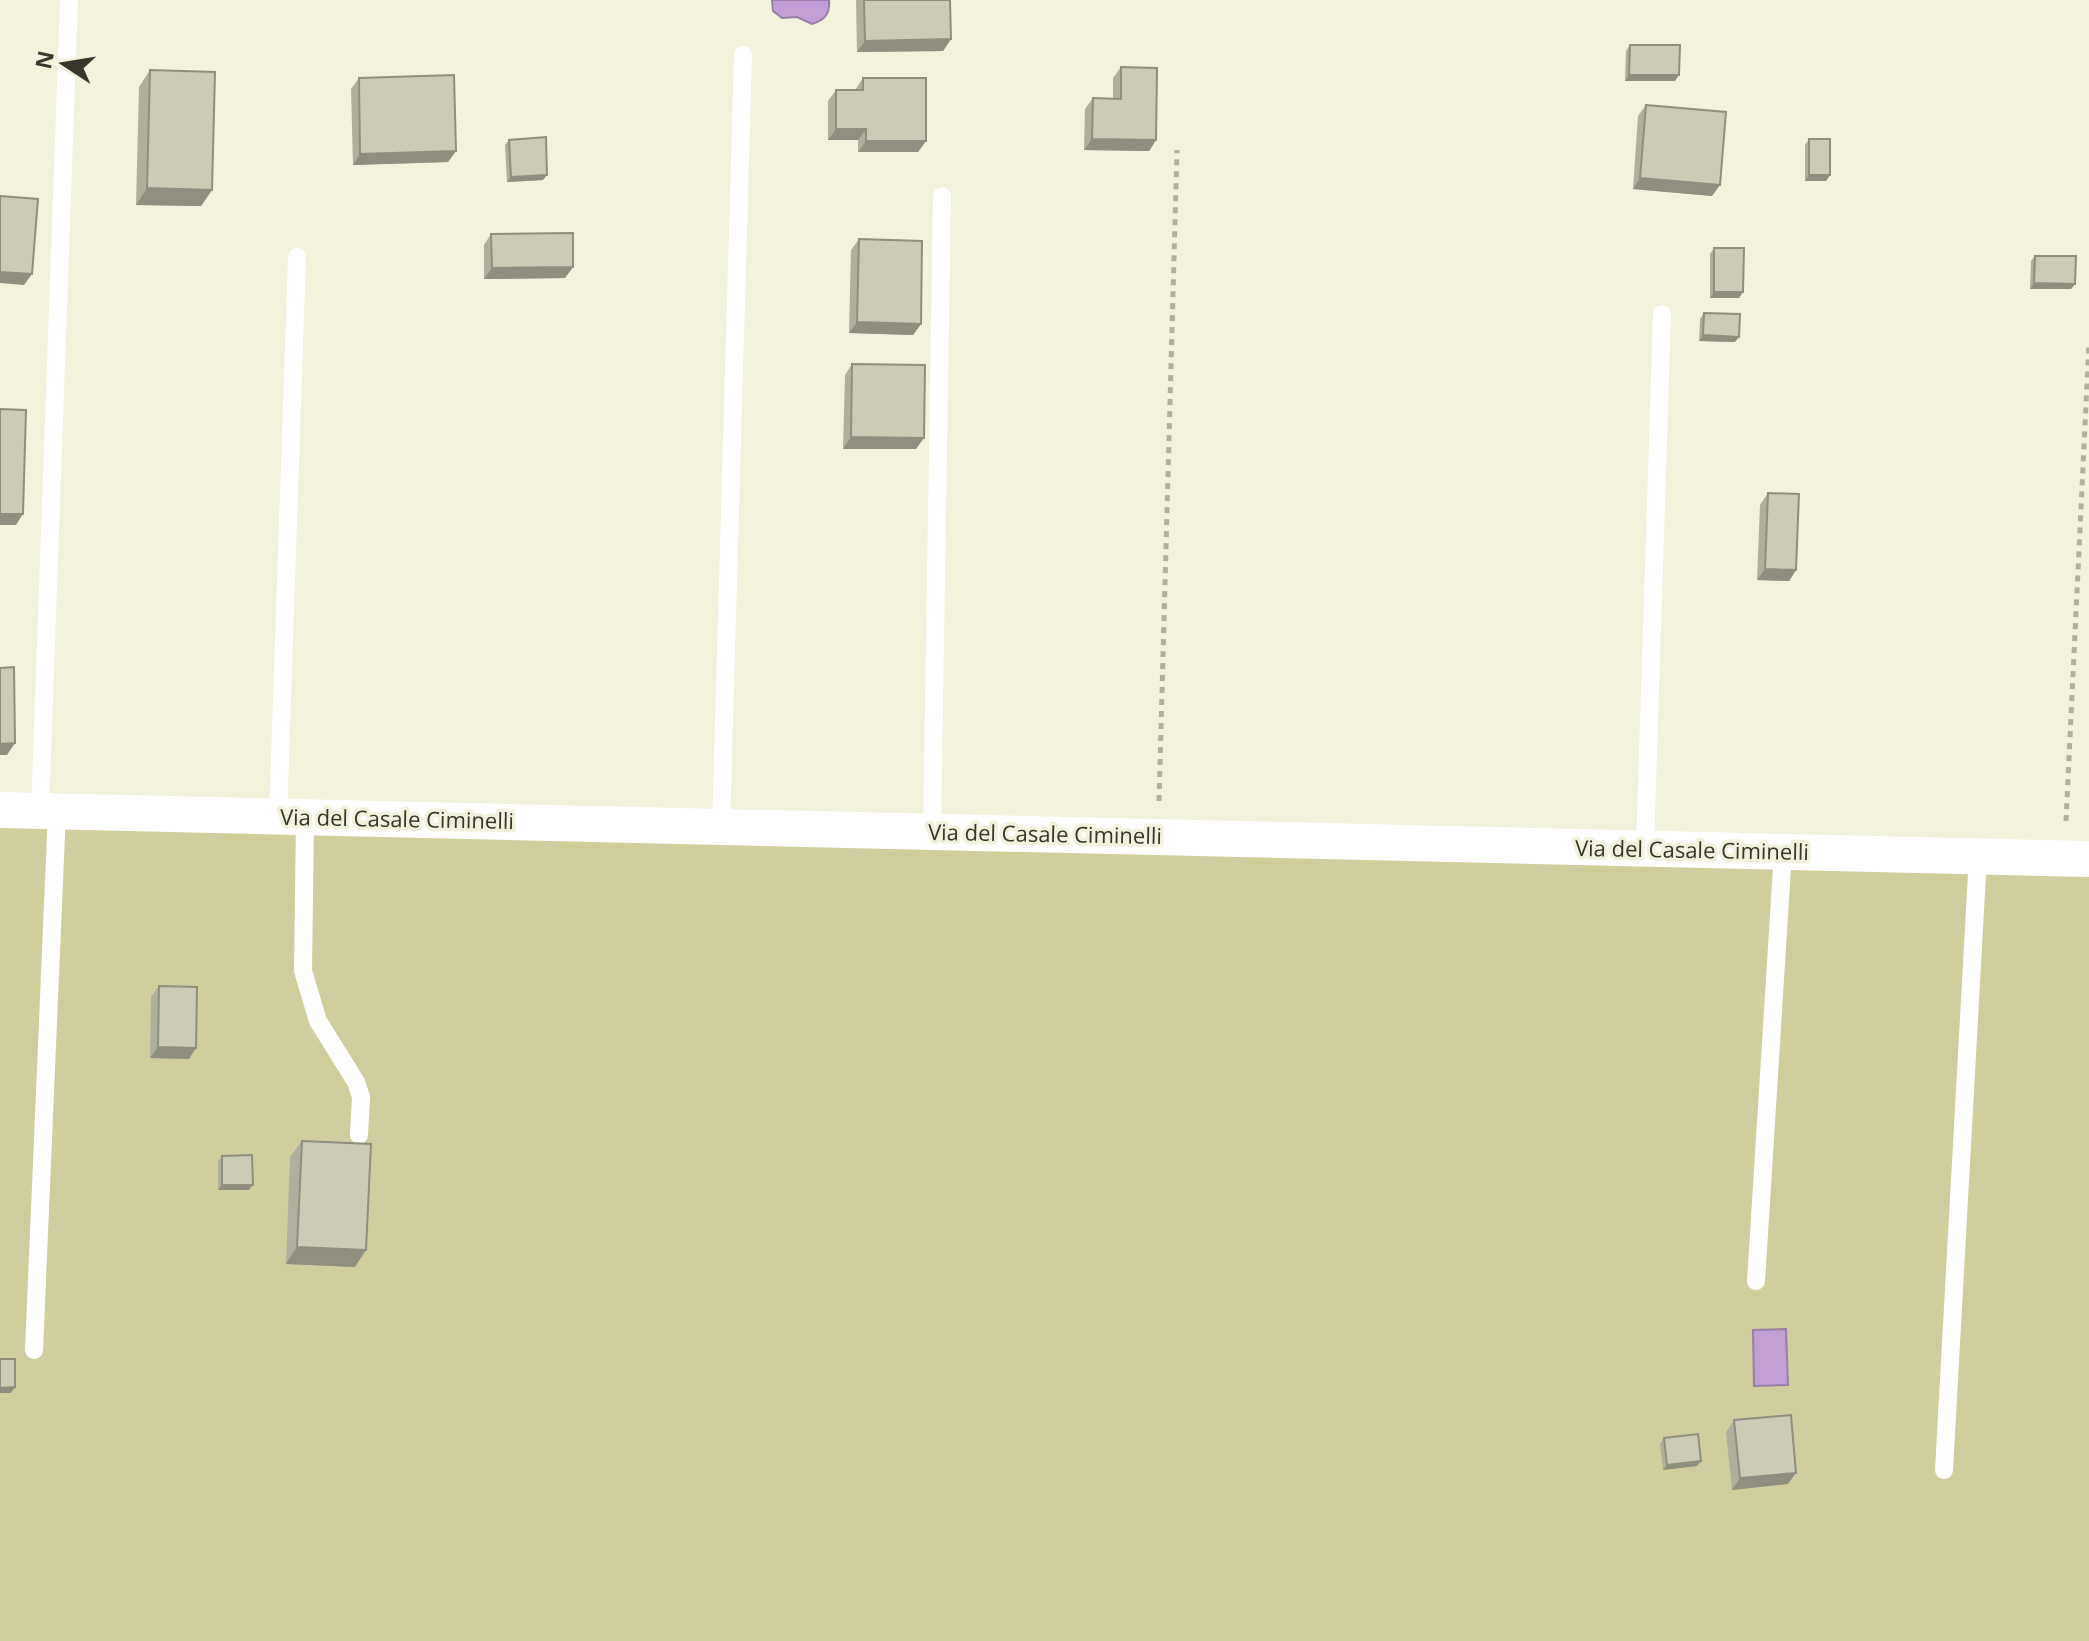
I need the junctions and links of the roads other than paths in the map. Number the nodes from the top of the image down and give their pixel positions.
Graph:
1 (69, 0) edge
2 (743, 55) dead end
3 (942, 196) dead end
4 (297, 257) dead end
5 (1662, 314) dead end
6 (0, 810) edge
7 (48, 811) junction
8 (291, 817) junction
9 (721, 827) junction
10 (932, 832) junction
11 (1645, 848) junction
12 (1783, 852) junction
13 (1978, 856) junction
14 (2077, 859) edge
15 (359, 1135) dead end
16 (1756, 1281) dead end
17 (34, 1350) dead end
18 (1944, 1470) dead end

1 - 7 lane
2 - 9 lane
3 - 10 lane
4 - 8 lane
5 - 11 lane
6 - 7 street, Via del Casale Ciminelli
7 - 8 street, Via del Casale Ciminelli
7 - 17 lane
8 - 9 street, Via del Casale Ciminelli
8 - 15 lane
9 - 10 street, Via del Casale Ciminelli
10 - 11 street, Via del Casale Ciminelli
11 - 12 street, Via del Casale Ciminelli
12 - 13 street, Via del Casale Ciminelli
12 - 16 lane
13 - 14 street, Via del Casale Ciminelli
13 - 18 lane

